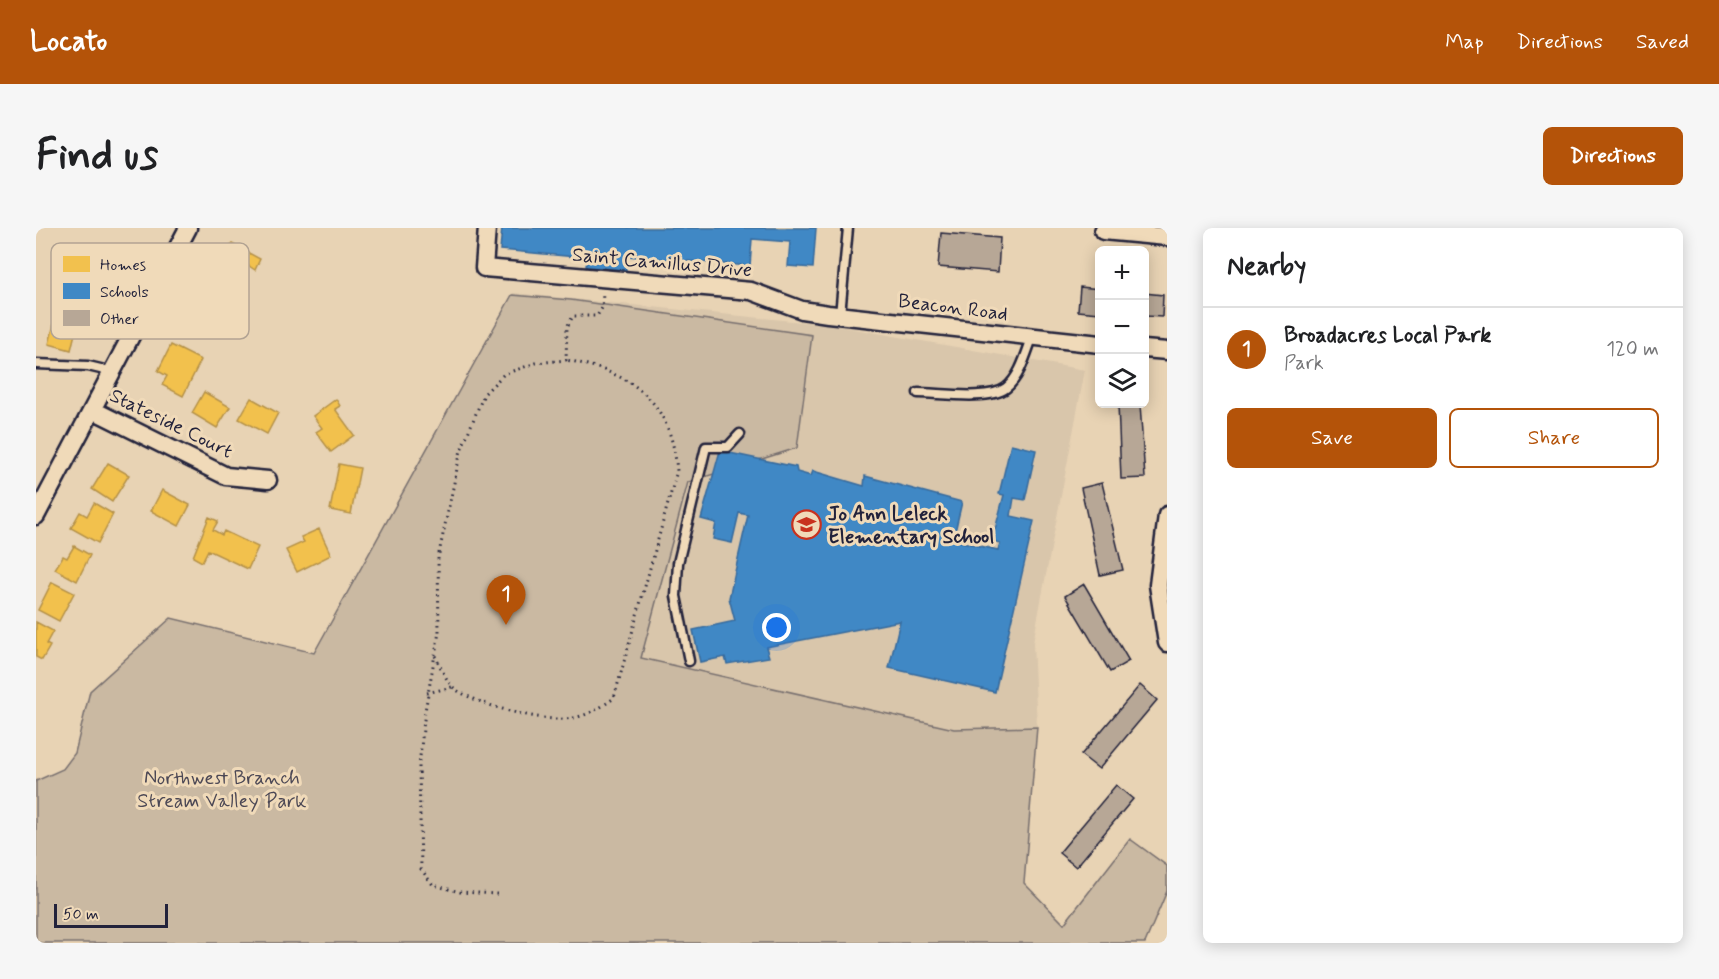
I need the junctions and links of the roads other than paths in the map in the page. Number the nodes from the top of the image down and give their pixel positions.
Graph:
1 (188, 228) edge
2 (487, 228) edge
3 (848, 228) edge
4 (1103, 231) dead end
5 (1167, 237) edge
6 (180, 243) edge
7 (802, 310) joint
8 (840, 315) junction
9 (1032, 338) junction
10 (130, 339) edge
11 (1095, 344) edge
12 (1149, 349) edge
13 (1167, 351) edge
14 (36, 364) edge
15 (113, 372) junction
16 (918, 393) dead end
17 (986, 395) junction
18 (990, 404) dead end
19 (93, 410) junction
20 (740, 434) dead end
21 (268, 480) dead end
22 (1167, 515) edge
23 (36, 516) edge
24 (1167, 643) edge
25 (689, 661) dead end

1 - 6 street
2 - 7 street, Saint Camillus Drive
3 - 8 lane
4 - 5 street
7 - 8 street, Beacon Road
8 - 9 street, Beacon Road
9 - 11 street, Beacon Road
9 - 17 lane
10 - 15 street
12 - 13 street
14 - 15 lane
15 - 19 street
16 - 17 lane
17 - 18 lane
19 - 21 street, Stateside Court
19 - 23 street
20 - 25 lane
22 - 24 street

